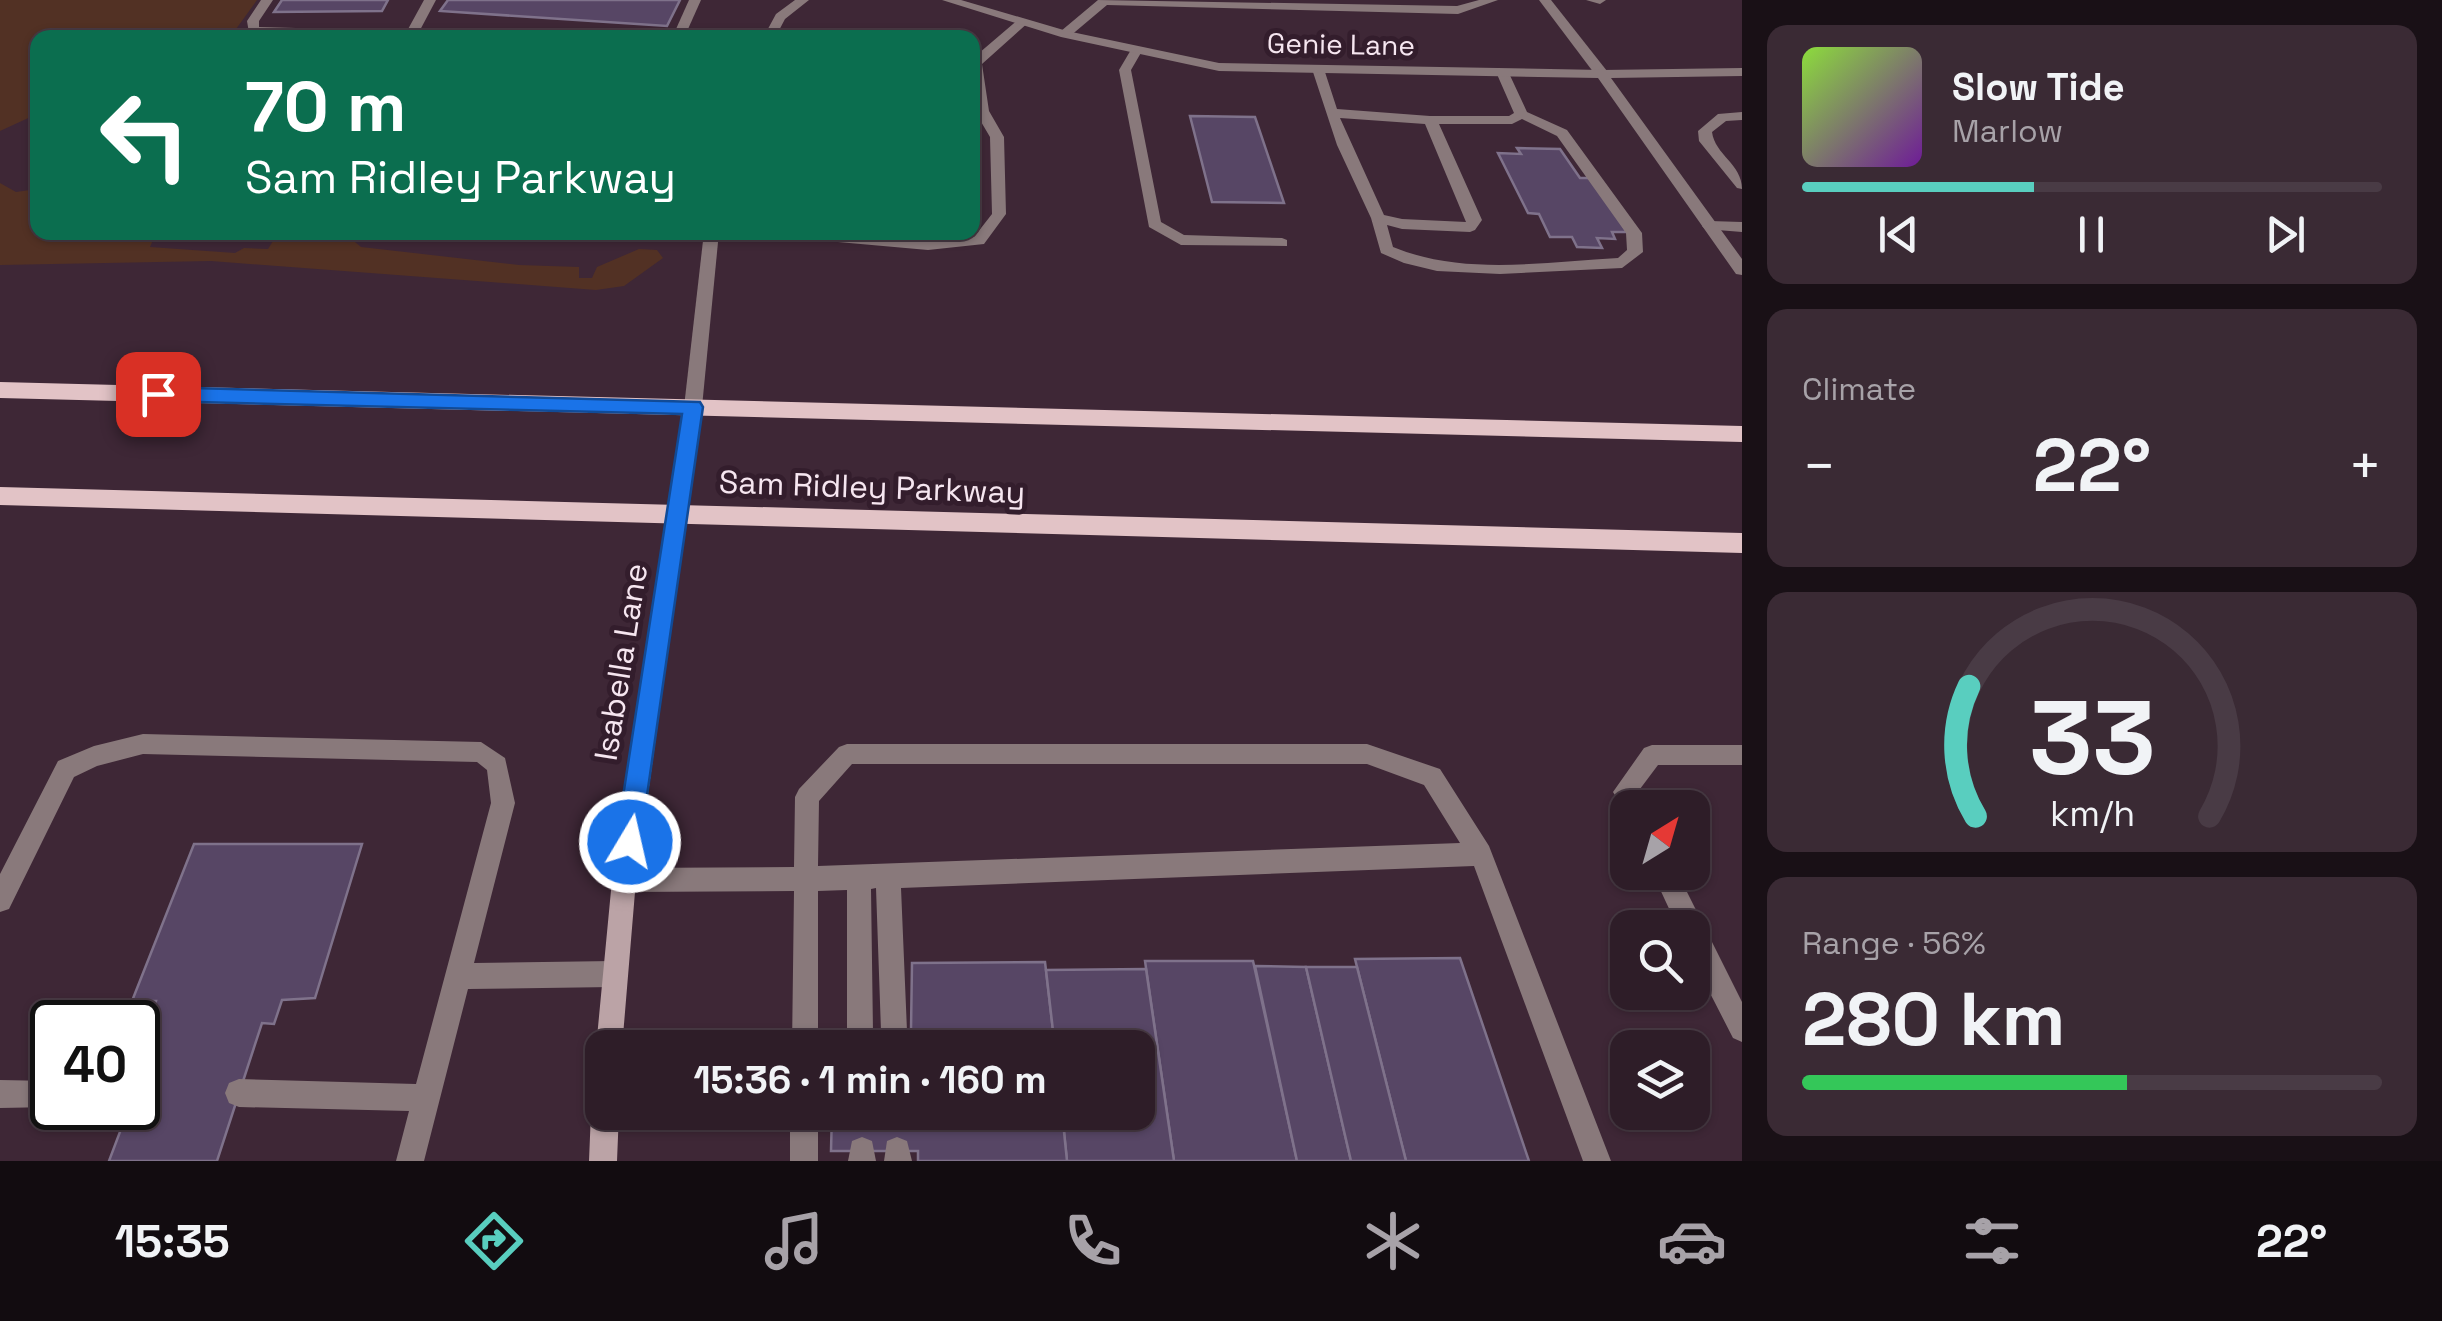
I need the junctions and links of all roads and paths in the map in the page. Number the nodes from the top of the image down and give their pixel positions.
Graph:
1 (267, 0) edge
2 (430, 0) edge
3 (695, 0) edge
4 (775, 0) edge
5 (803, 0) edge
6 (948, 0) edge
7 (1492, 0) edge
8 (1546, 0) edge
9 (1592, 0) edge
10 (1600, 0) edge
11 (1104, 1) edge
12 (780, 17) junction
13 (1024, 21) junction
14 (253, 30) edge
15 (414, 30) edge
16 (682, 30) edge
17 (774, 30) edge
18 (1065, 34) junction
19 (1136, 51) junction
20 (980, 60) edge
21 (1318, 69) junction
22 (1502, 72) junction
23 (1742, 72) edge
24 (1602, 74) junction
25 (1332, 113) junction
26 (980, 114) edge
27 (1521, 114) junction
28 (1742, 116) edge
29 (1430, 120) junction
30 (1742, 185) edge
31 (1378, 218) junction
32 (1710, 226) junction
33 (1742, 227) edge
34 (711, 240) edge
35 (883, 240) edge
36 (980, 240) edge
37 (980, 240) edge
38 (1282, 243) dead end
39 (1742, 270) edge
40 (0, 390) edge
41 (693, 407) junction
42 (1742, 434) edge
43 (0, 496) edge
44 (679, 515) junction
45 (1742, 543) edge
46 (1742, 755) edge
47 (1626, 790) edge
48 (1480, 854) junction
49 (888, 876) junction
50 (859, 877) junction
51 (806, 879) junction
52 (624, 880) junction
53 (0, 900) edge
54 (1710, 965) edge
55 (613, 974) junction
56 (460, 976) junction
57 (610, 1030) edge
58 (805, 1030) edge
59 (860, 1030) edge
60 (894, 1030) edge
61 (1742, 1030) edge
62 (0, 1094) edge
63 (30, 1094) edge
64 (239, 1094) dead end
65 (426, 1098) junction
66 (604, 1130) edge
67 (804, 1130) edge
68 (410, 1161) edge
69 (603, 1161) edge
70 (804, 1161) edge
71 (1597, 1161) edge

1 - 14 street
2 - 15 street
3 - 16 street
4 - 12 street
5 - 12 street
6 - 13 street, Genie Lane
7 - 11 street
8 - 24 street
9 - 10 street
11 - 18 street
12 - 17 street
13 - 18 street, Genie Lane
13 - 20 street
18 - 19 street, Genie Lane
19 - 21 street, Genie Lane
19 - 38 street
21 - 22 street, Genie Lane
21 - 25 street
22 - 24 street, Genie Lane
22 - 27 street
23 - 24 street, Genie Lane
24 - 32 street
25 - 29 street
25 - 31 street
26 - 37 street
27 - 29 street
27 - 31 street
28 - 30 street
29 - 31 street
32 - 33 street
32 - 39 street
34 - 41 street
35 - 36 street
40 - 41 main road
41 - 42 main road
41 - 44 street, Isabella Lane
43 - 44 main road, Sam Ridley Parkway
44 - 45 main road, Sam Ridley Parkway
44 - 52 street, Isabella Lane
46 - 47 street
48 - 49 street
48 - 51 street
48 - 71 street
49 - 50 street
49 - 60 street
50 - 51 street
50 - 59 street
51 - 52 street
51 - 58 street
52 - 55 street, Isabella Lane
53 - 56 street
54 - 61 street
55 - 56 street
55 - 57 street, Isabella Lane
56 - 65 street
62 - 63 street
64 - 65 street
65 - 68 street
66 - 69 street
67 - 70 street

